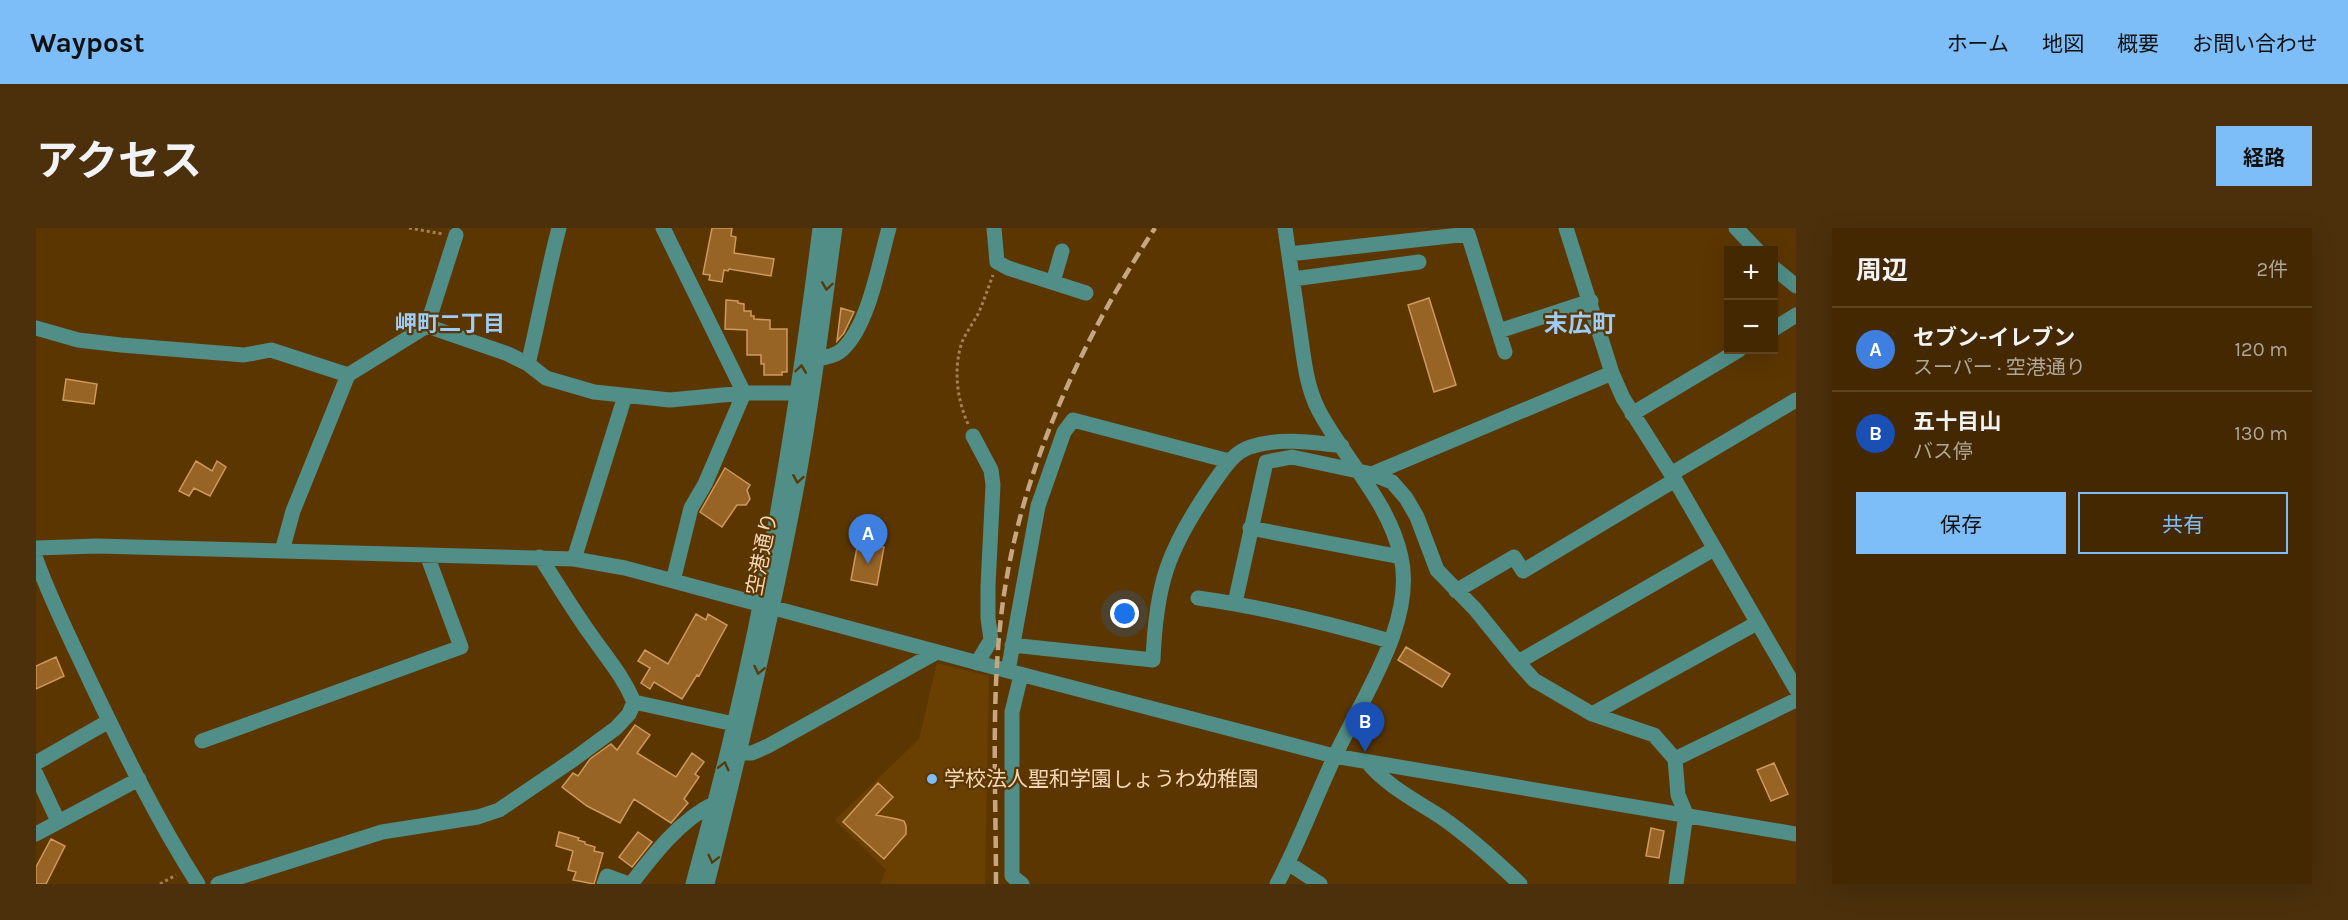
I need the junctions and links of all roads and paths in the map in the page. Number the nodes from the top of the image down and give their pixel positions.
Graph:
1 (409, 228) edge
2 (559, 228) edge
3 (663, 228) edge
4 (820, 228) edge
5 (835, 228) edge
6 (889, 228) edge
7 (994, 228) edge
8 (1285, 228) edge
9 (1566, 228) edge
10 (1736, 228) edge
11 (456, 235) joint
12 (1753, 246) edge
13 (1062, 251) dead end
14 (1289, 254) junction
15 (997, 262) junction
16 (1419, 262) dead end
17 (1778, 272) edge
18 (1293, 279) junction
19 (1053, 282) junction
20 (1796, 286) edge
21 (1086, 293) dead end
22 (1591, 301) junction
23 (1796, 315) edge
24 (427, 326) junction
25 (1778, 326) edge
26 (36, 328) edge
27 (1499, 331) junction
28 (1506, 352) dead end
29 (1732, 354) edge
30 (817, 359) junction
31 (528, 364) junction
32 (1612, 373) junction
33 (348, 375) junction
34 (744, 393) junction
35 (798, 393) junction
36 (625, 396) junction
37 (1796, 400) edge
38 (1632, 414) junction
39 (973, 436) joint
40 (1342, 446) junction
41 (1229, 461) junction
42 (1366, 472) junction
43 (1673, 477) junction
44 (1250, 528) junction
45 (36, 548) edge
46 (1714, 549) junction
47 (282, 551) junction
48 (427, 555) junction
49 (540, 556) junction
50 (1401, 557) junction
51 (36, 559) edge
52 (574, 559) junction
53 (673, 581) junction
54 (1456, 591) junction
55 (1198, 598) dead end
56 (1235, 603) junction
57 (766, 606) junction
58 (1757, 623) junction
59 (1390, 640) junction
60 (1012, 645) junction
61 (938, 652) junction
62 (1518, 662) junction
63 (977, 663) junction
64 (1014, 673) junction
65 (1796, 689) edge
66 (1796, 700) edge
67 (634, 702) junction
68 (1592, 714) junction
69 (109, 721) junction
70 (735, 724) junction
71 (202, 741) dead end
72 (740, 753) junction
73 (1334, 756) junction
74 (1675, 759) junction
75 (36, 762) edge
76 (1367, 762) junction
77 (36, 774) edge
78 (139, 779) junction
79 (715, 802) junction
80 (1686, 814) junction
81 (58, 821) junction
82 (36, 834) edge
83 (1796, 834) edge
84 (1288, 863) junction
85 (188, 868) junction
86 (160, 884) edge
87 (198, 884) edge
88 (218, 884) edge
89 (604, 884) edge
90 (630, 884) edge
91 (693, 884) edge
92 (707, 884) edge
93 (1022, 884) edge
94 (1276, 884) edge
95 (1320, 884) edge
96 (1520, 884) edge
97 (1676, 884) edge

1 - 11 path
2 - 31 street
3 - 34 street
35 -> 4 street, 空港通り
5 -> 30 street, 空港通り
6 - 30 street
7 - 15 street
8 - 14 street
9 - 22 street
10 - 12 street
11 - 24 street
13 - 19 street
14 - 18 street
14 - 27 street
15 - 19 street
15 - 39 path
16 - 18 street
17 - 20 street
18 - 40 street
19 - 21 street
22 - 27 street
22 - 32 street
23 - 25 street
24 - 31 street
24 - 33 street
26 - 33 street
27 - 28 street
29 - 38 street
30 -> 57 street, 空港通り
31 - 36 street
32 - 38 street
32 - 42 street
33 - 47 street
34 - 35 street
34 - 36 street
34 - 53 street
35 - 57 street, 空港通り
36 - 52 street
37 - 43 street
38 - 43 street
39 - 63 street
40 - 41 street
40 - 42 street
41 - 60 street
41 - 60 street
42 - 44 street
42 - 50 street
42 - 54 street
43 - 46 street
43 - 54 street
44 - 50 street
44 - 56 street
45 - 47 street
46 - 58 street
46 - 62 street
47 - 48 street
48 - 49 street
48 - 71 street
49 - 52 street
49 - 67 street
50 - 59 street
51 - 69 street
52 - 53 street
53 - 57 street
54 - 62 street
55 - 56 street
56 - 59 street
57 - 61 street
57 - 70 street, 空港通り
57 -> 72 street, 空港通り
58 - 65 street
58 - 68 street
59 - 73 street
60 - 64 street
61 - 63 street
61 - 72 street
62 - 68 street
63 - 64 street
64 - 73 street
64 - 93 street
66 - 74 street
67 - 70 street
67 - 88 street
68 - 74 street
69 - 75 street
69 - 78 street
79 -> 70 street, 空港通り
72 -> 92 street, 空港通り
73 - 76 street
73 - 84 street
74 - 80 street
76 - 80 street
76 - 96 street
77 - 81 street
78 - 81 street
78 - 85 street
79 - 90 street
79 - 91 street, 空港通り
80 - 83 street
80 - 97 street
81 - 82 street
84 - 94 street
84 - 95 street
85 - 86 path
85 - 87 street
89 - 90 street

